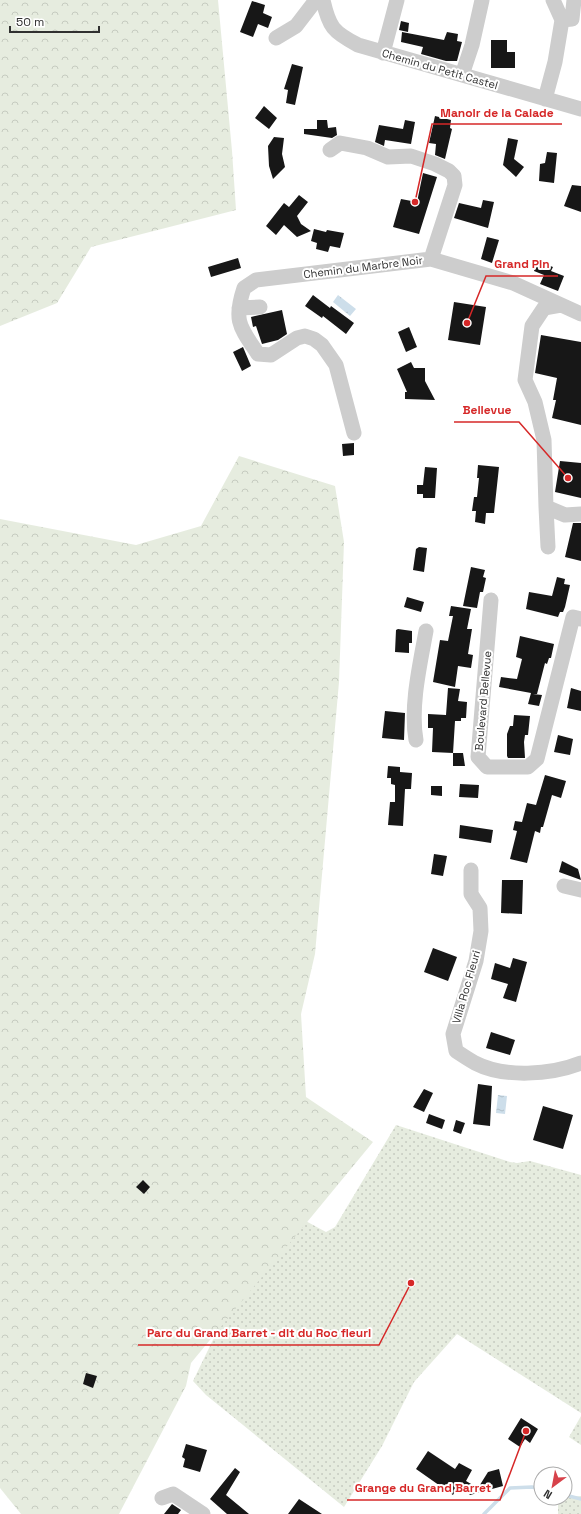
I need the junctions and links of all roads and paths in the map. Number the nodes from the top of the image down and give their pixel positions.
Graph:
1 (316, 0) edge
2 (322, 0) edge
3 (397, 0) edge
4 (482, 0) edge
5 (553, 0) edge
6 (574, 0) edge
7 (562, 20) junction
8 (276, 38) dead end
9 (383, 53) junction
10 (462, 75) junction
11 (545, 99) junction
12 (581, 109) edge
13 (330, 150) dead end
14 (431, 259) junction
15 (561, 305) junction
16 (260, 307) dead end
17 (239, 308) junction
18 (581, 314) edge
19 (354, 433) dead end
20 (546, 507) junction
21 (581, 514) edge
22 (548, 547) dead end
23 (491, 600) dead end
24 (577, 618) edge
25 (426, 632) dead end
26 (416, 740) dead end
27 (470, 870) dead end
28 (564, 886) dead end
29 (581, 890) edge
30 (580, 1064) edge
31 (162, 1498) dead end
32 (204, 1514) edge

1 - 8 street
2 - 9 street, Chemin du Petit Castel
3 - 9 street
4 - 10 street
5 - 7 street
6 - 7 street
7 - 11 street
9 - 10 street, Chemin du Petit Castel
10 - 11 street, Chemin du Petit Castel
11 - 12 street, Chemin du Petit Castel
13 - 14 street
14 - 15 street, Chemin du Marbre Noir
14 - 17 street, Chemin du Marbre Noir
15 - 18 street, Chemin du Marbre Noir
15 - 20 street
16 - 17 street
17 - 19 street
20 - 21 street
20 - 22 street
23 - 24 street, Boulevard Bellevue
25 - 26 street
27 - 30 street, Villa Roc Fleuri
28 - 29 street
31 - 32 street

